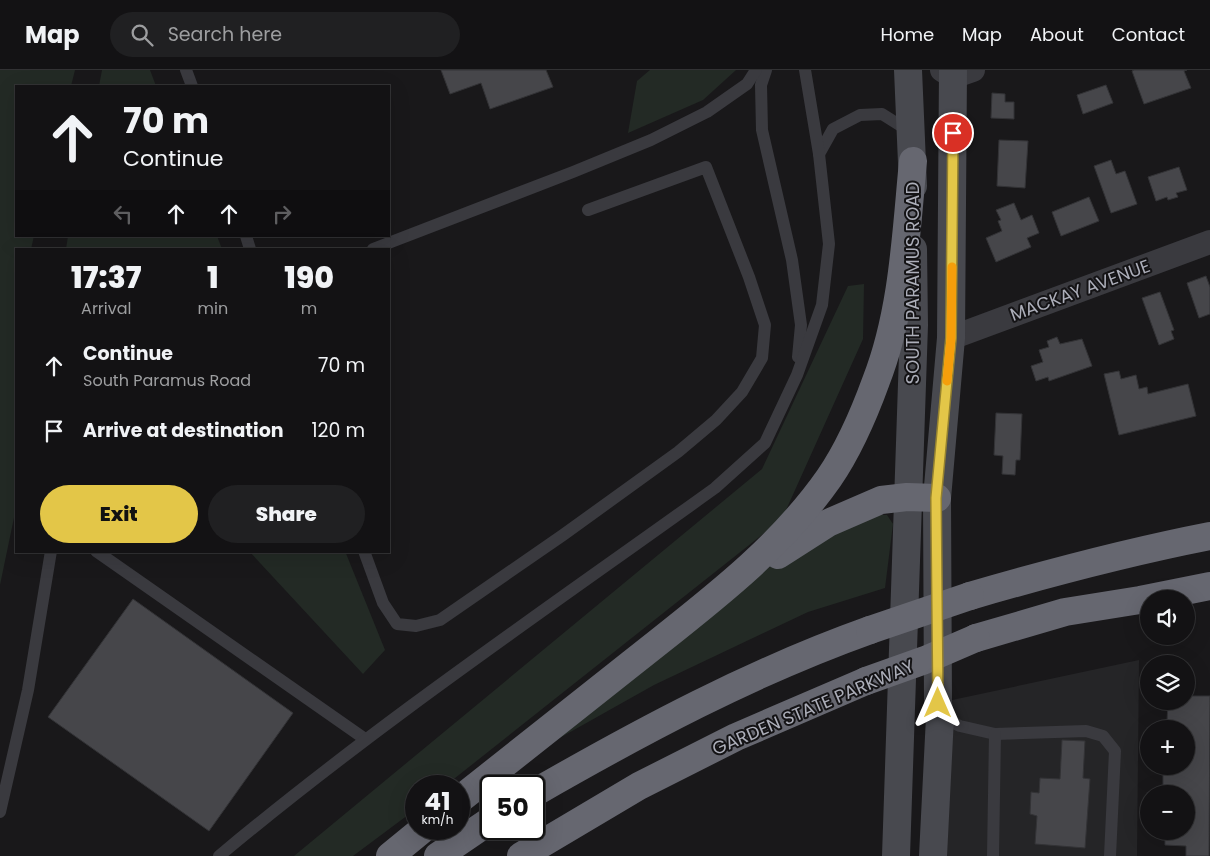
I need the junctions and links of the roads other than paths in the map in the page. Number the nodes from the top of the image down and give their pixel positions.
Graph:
1 (186, 70) edge
2 (756, 70) edge
3 (766, 70) edge
4 (805, 70) edge
5 (908, 70) edge
6 (955, 72) edge
7 (192, 85) edge
8 (911, 132) junction
9 (819, 154) junction
10 (912, 161) junction
11 (588, 210) dead end
12 (1210, 242) edge
13 (376, 248) edge
14 (951, 338) junction
15 (797, 375) junction
16 (908, 497) junction
17 (936, 498) junction
18 (1210, 536) edge
19 (50, 553) edge
20 (99, 553) edge
21 (365, 553) edge
22 (1210, 586) edge
23 (708, 602) junction
24 (940, 717) junction
25 (995, 734) junction
26 (365, 739) junction
27 (545, 787) edge
28 (470, 791) edge
29 (0, 812) edge
30 (480, 827) edge
31 (410, 840) edge
32 (219, 856) edge
33 (390, 856) edge
34 (438, 856) edge
35 (521, 856) edge
36 (896, 856) edge
37 (933, 856) edge
38 (993, 856) edge
39 (1110, 856) edge

1 - 7 lane
2 - 13 lane
3 - 15 lane
4 - 9 lane
5 - 8 main road, SOUTH PARAMUS ROAD
6 - 14 main road, SOUTH PARAMUS ROAD
8 - 9 lane
8 - 10 main road, SOUTH PARAMUS ROAD
9 - 15 lane
10 - 16 main road, SOUTH PARAMUS ROAD
10 - 23 highway
11 - 21 lane
12 - 14 street, MACKAY AVENUE
14 - 17 main road, SOUTH PARAMUS ROAD
15 - 26 lane
16 - 17 highway
16 - 23 highway
16 - 36 main road, SOUTH PARAMUS ROAD
17 - 24 main road, SOUTH PARAMUS ROAD
18 - 27 highway, bridge
19 - 29 lane
20 - 26 lane
22 - 35 highway, GARDEN STATE PARKWAY, bridge
23 - 28 highway
24 - 25 lane
24 - 37 main road, SOUTH PARAMUS ROAD
25 - 38 lane
25 - 39 lane
26 - 32 lane
30 - 34 highway
31 - 33 highway

